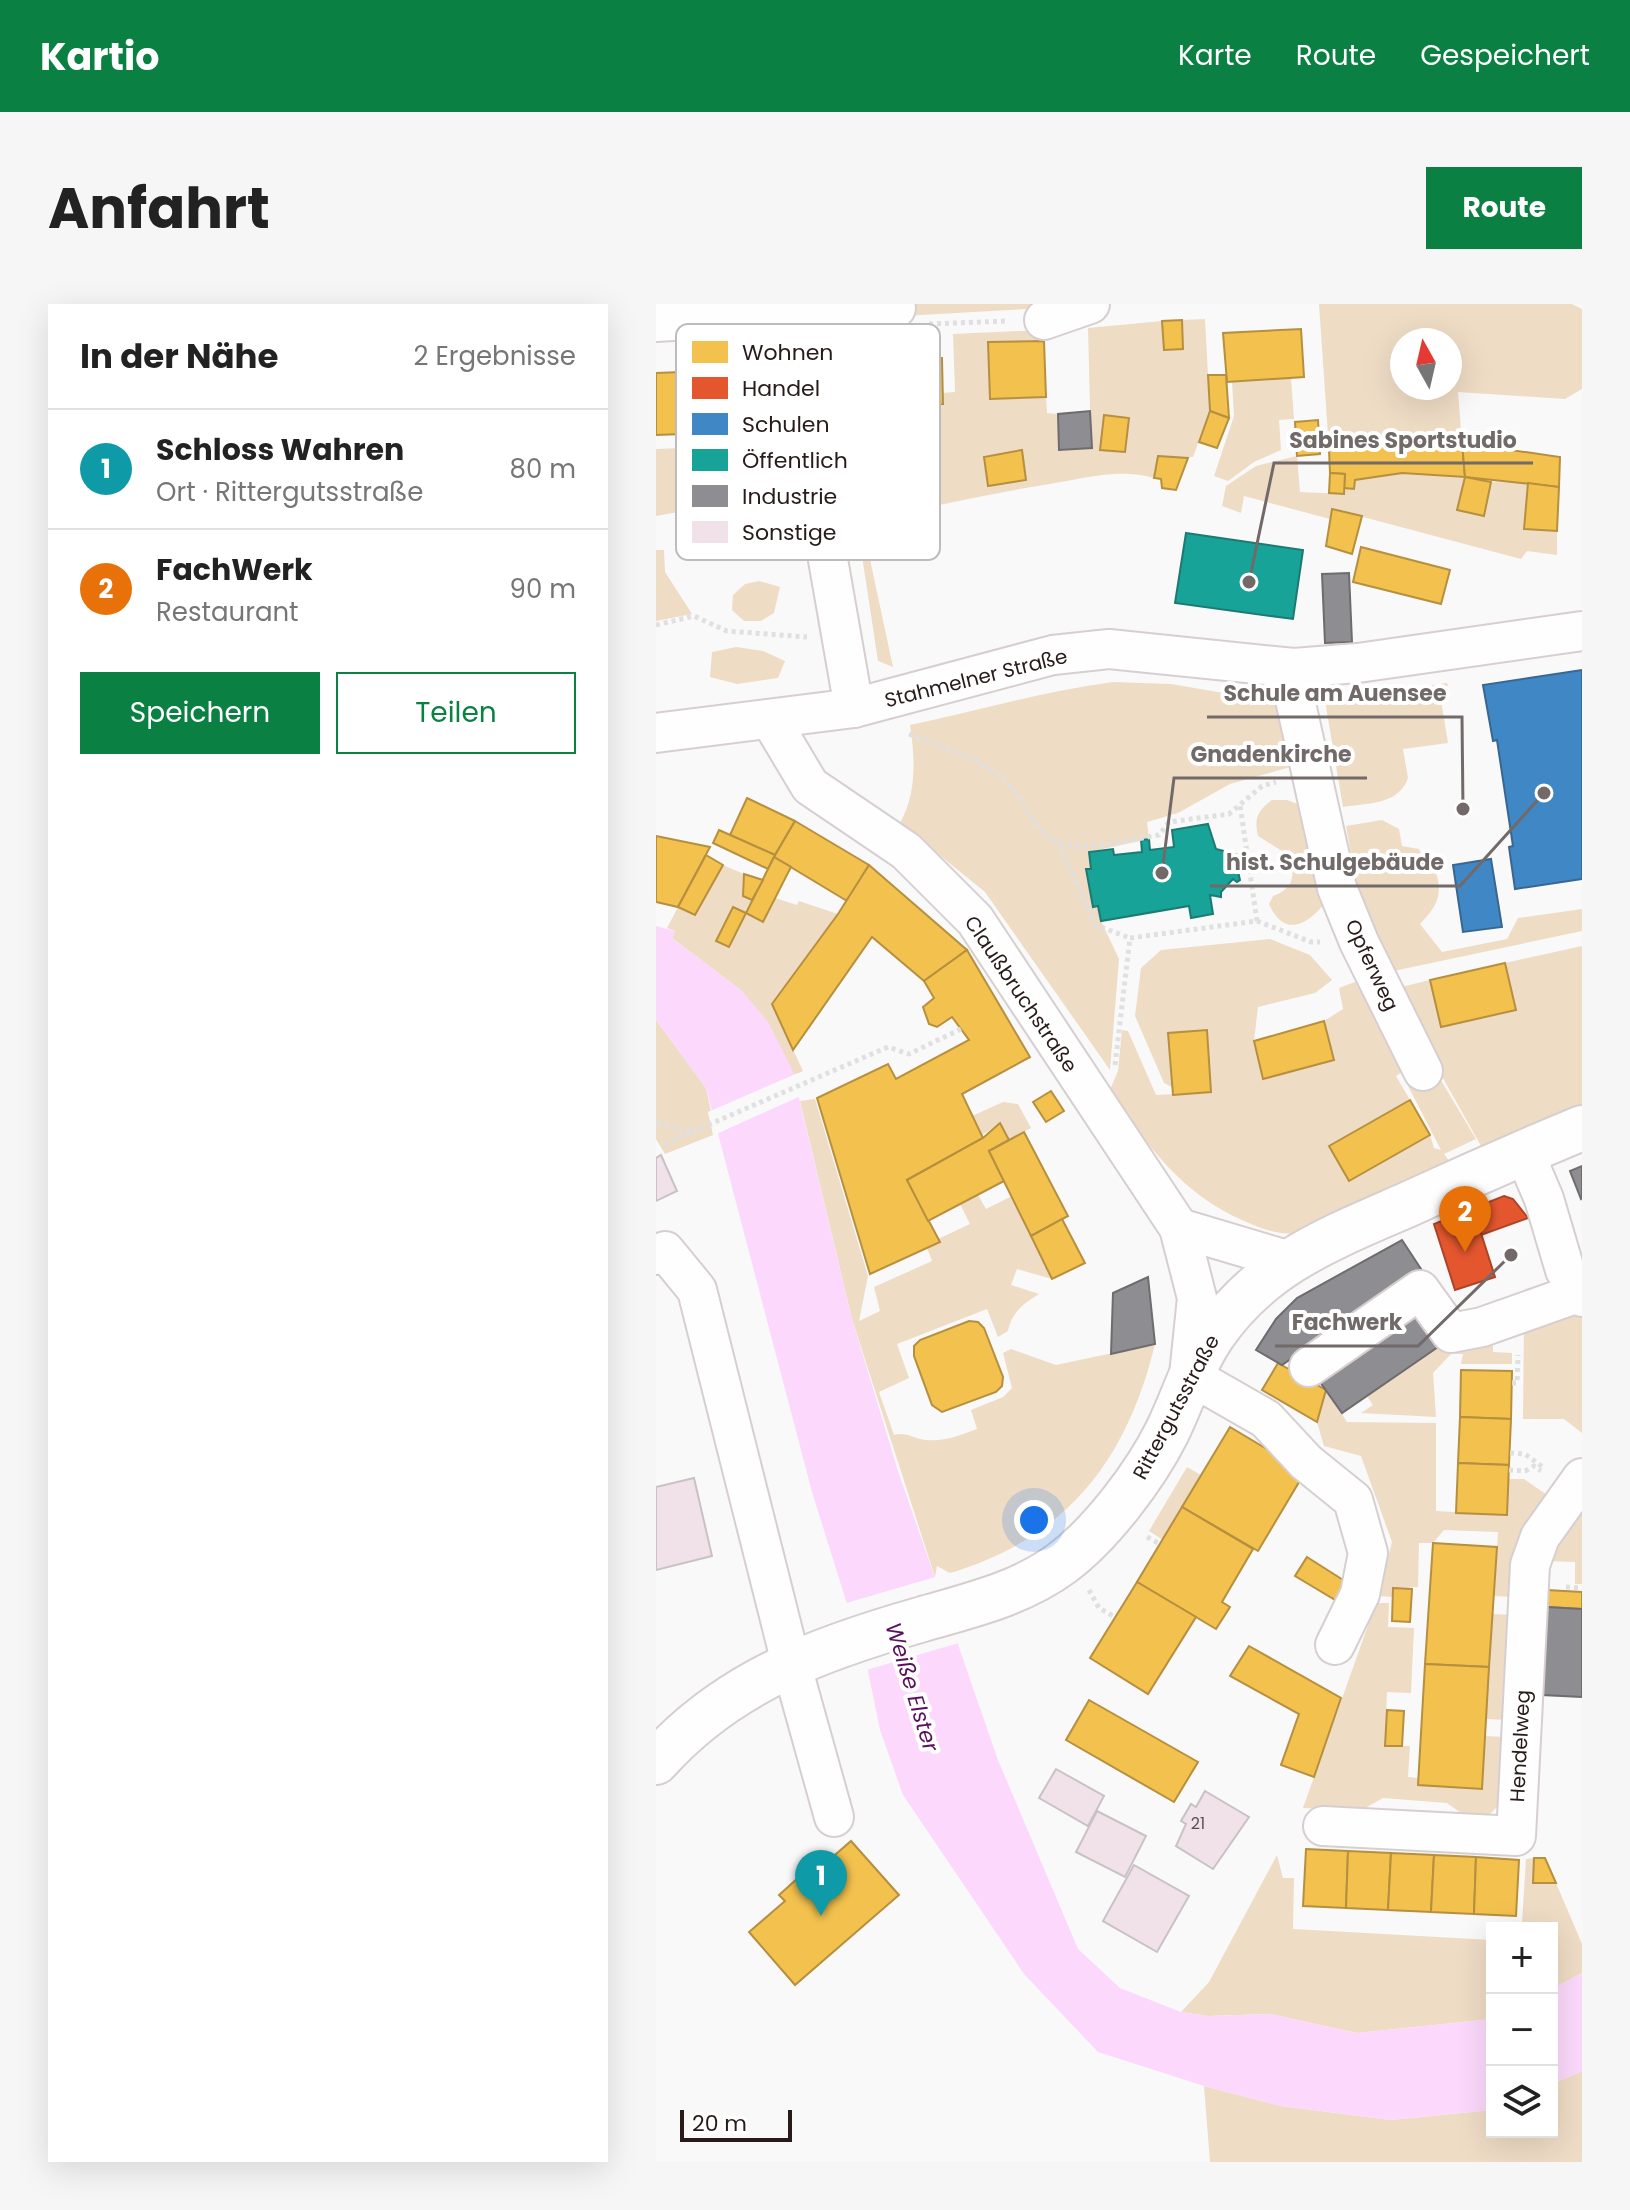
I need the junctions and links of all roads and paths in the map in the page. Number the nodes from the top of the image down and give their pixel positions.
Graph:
1 (1090, 304) edge
2 (823, 308) edge
3 (896, 308) joint
4 (1044, 320) joint
5 (656, 322) edge
6 (811, 324) edge
7 (897, 324) edge
8 (940, 324) edge
9 (838, 560) edge
10 (656, 625) edge
11 (1582, 631) edge
12 (792, 638) dead end
13 (1294, 668) junction
14 (854, 708) junction
15 (770, 719) junction
16 (897, 729) dead end
17 (656, 733) edge
18 (1310, 774) junction
19 (1240, 804) junction
20 (1059, 843) junction
21 (1257, 921) junction
22 (1130, 938) junction
23 (1359, 942) junction
24 (961, 1029) dead end
25 (1115, 1071) dead end
26 (1423, 1071) dead end
27 (656, 1123) edge
28 (1582, 1128) edge
29 (693, 1131) junction
30 (664, 1144) dead end
31 (1524, 1152) junction
32 (1567, 1222) edge
33 (1179, 1228) junction
34 (656, 1255) edge
35 (1290, 1261) junction
36 (1580, 1295) edge
37 (1309, 1367) dead end
38 (1189, 1375) junction
39 (1510, 1453) dead end
40 (1525, 1454) dead end
41 (1509, 1470) dead end
42 (1525, 1471) dead end
43 (1582, 1478) edge
44 (1083, 1581) dead end
45 (1115, 1617) dead end
46 (1335, 1645) dead end
47 (791, 1663) junction
48 (656, 1762) edge
49 (834, 1817) dead end
50 (1323, 1826) dead end

1 - 4 street
2 - 3 street
2 - 5 street
2 - 6 path
3 - 7 path
4 - 8 path
9 - 14 street
10 - 12 path
11 - 13 street, Stahmelner Straße
13 - 14 street, Stahmelner Straße
13 - 18 street, Opferweg
14 - 15 street, Stahmelner Straße
15 - 17 street, Stahmelner Straße
15 - 33 street, Claußbruchstraße
16 - 20 path
18 - 19 path
18 - 23 street, Opferweg
19 - 20 path
19 - 21 path
20 - 22 path
21 - 22 path
21 - 23 path
22 - 25 path
23 - 26 street, Opferweg
24 - 29 path
27 - 29 path
28 - 31 main road, Rittergutsstraße
29 - 30 path
31 - 32 street
31 - 35 main road, Rittergutsstraße
32 - 36 street
33 - 35 street
33 - 38 street, Claußbruchstraße
34 - 47 street
35 - 38 main road, Rittergutsstraße
36 - 37 street
38 - 46 street
38 - 47 main road, Rittergutsstraße
39 - 40 path
41 - 42 path
43 - 50 street, Hendelweg
44 - 45 path
47 - 48 main road, Rittergutsstraße
47 - 49 street

